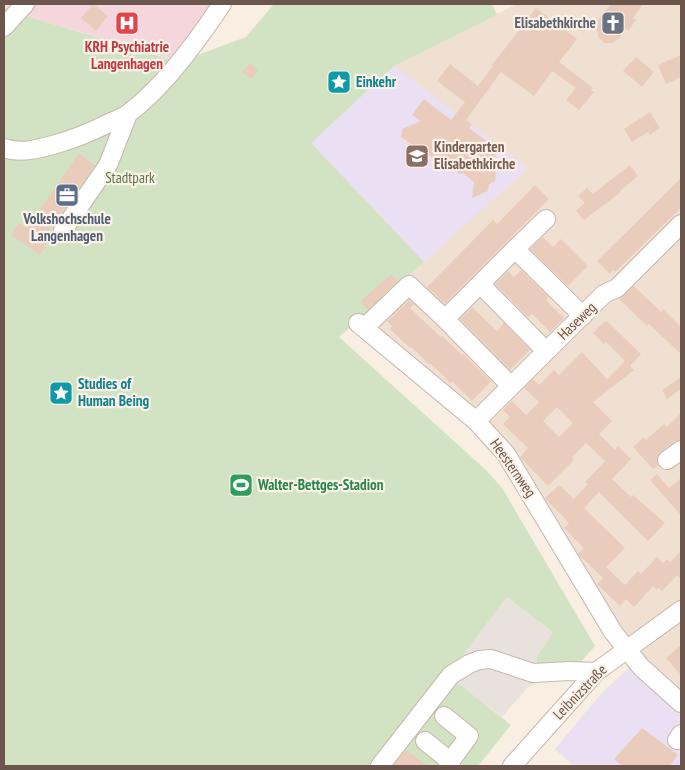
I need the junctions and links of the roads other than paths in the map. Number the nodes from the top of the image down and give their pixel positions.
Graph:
1 (24, 4) edge
2 (222, 4) edge
3 (6, 24) edge
4 (128, 114) junction
5 (4, 148) edge
6 (546, 218) dead end
7 (681, 224) edge
8 (63, 230) dead end
9 (515, 249) junction
10 (480, 284) junction
11 (583, 316) junction
12 (445, 319) junction
13 (546, 351) junction
14 (511, 386) junction
15 (476, 421) junction
16 (681, 610) edge
17 (626, 649) junction
18 (596, 672) junction
19 (681, 703) edge
20 (444, 716) dead end
21 (424, 741) dead end
22 (450, 765) edge
23 (380, 766) edge
24 (512, 766) edge

1 - 3 street
2 - 4 street
4 - 5 street
4 - 8 street
6 - 9 street
7 - 11 street, Haseweg
9 - 10 street
9 - 11 street
10 - 12 street
10 - 13 street
11 - 13 street, Haseweg
12 - 14 street
12 - 15 street, Heesternweg
13 - 14 street, Haseweg
14 - 15 street, Haseweg
15 - 17 street, Heesternweg
16 - 17 street, Leibnizstraße
17 - 18 street, Leibnizstraße
17 - 19 street, Heesternweg
18 - 23 street
18 - 24 street, Leibnizstraße
20 - 22 street
21 - 22 street

